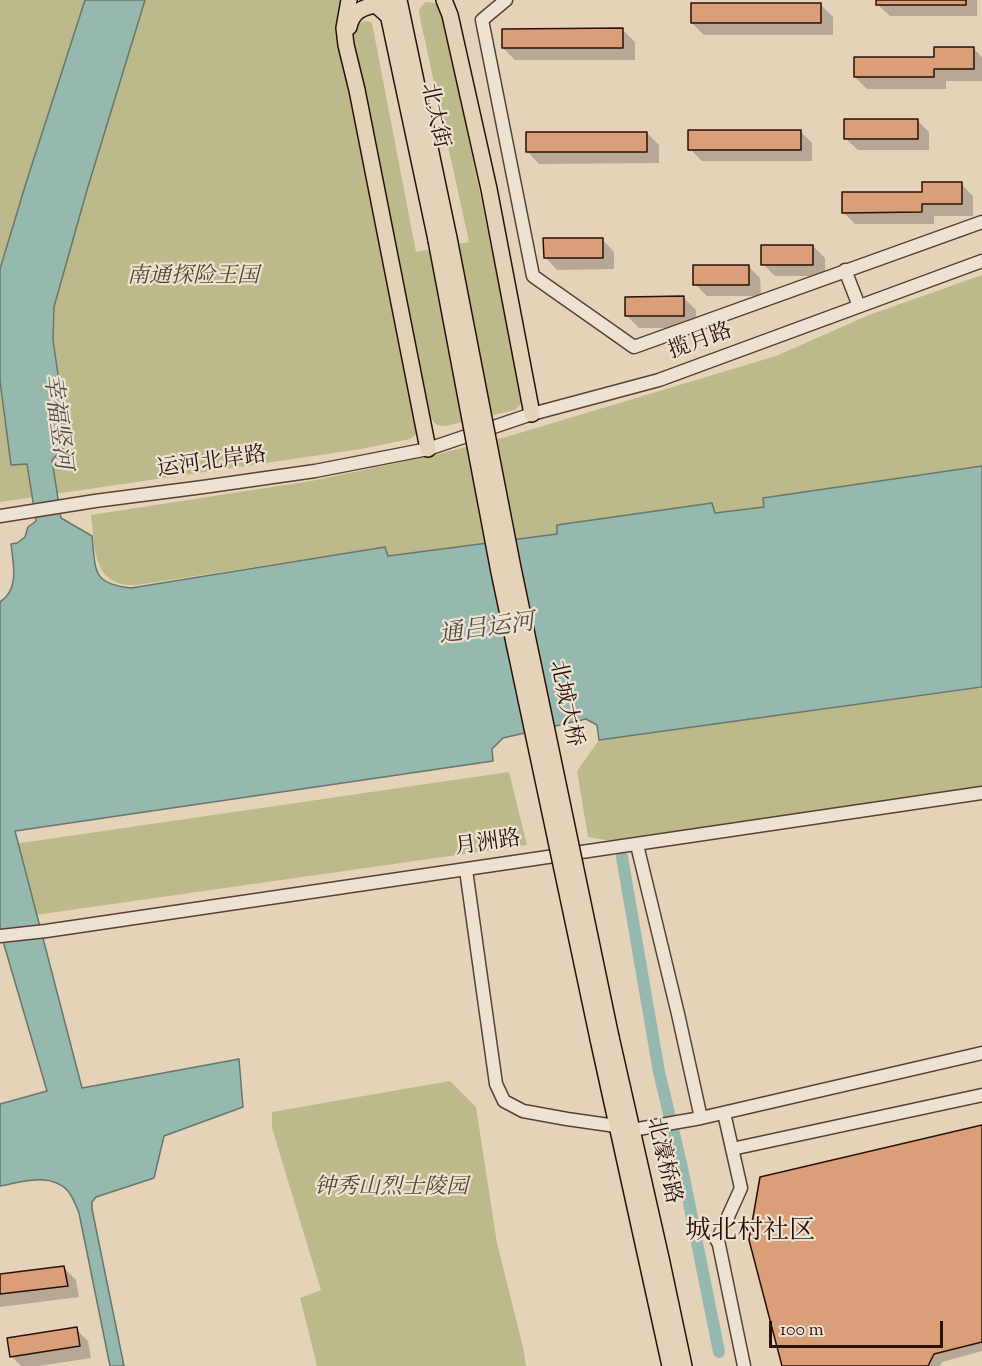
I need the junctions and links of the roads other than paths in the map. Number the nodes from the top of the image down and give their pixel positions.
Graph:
1 (349, 0) edge
2 (385, 0) edge
3 (506, 0) edge
4 (443, 1) edge
5 (400, 8) edge
6 (346, 45) junction
7 (982, 222) edge
8 (442, 239) joint
9 (982, 261) edge
10 (845, 270) junction
11 (859, 306) junction
12 (532, 414) junction
13 (428, 449) junction
14 (5, 515) edge
15 (982, 793) edge
16 (637, 845) junction
17 (466, 870) junction
18 (0, 936) edge
19 (604, 1038) junction
20 (982, 1053) edge
21 (982, 1095) edge
22 (724, 1113) junction
23 (701, 1118) junction
24 (616, 1126) junction
25 (632, 1130) junction
26 (732, 1149) junction
27 (670, 1366) edge
28 (684, 1366) edge
29 (744, 1366) edge

1 - 6 main road
2 - 5 main road, 北大街
3 - 10 street
4 - 12 main road
5 - 6 main road
5 - 8 main road, 北大街
6 - 13 main road
7 - 10 street
8 - 19 main road, 北城大桥, bridge
9 - 11 street, 揽月路
10 - 11 street
11 - 12 street, 揽月路
12 - 13 street, 揽月路
13 - 14 street, 运河北岸路
15 - 16 street, 月洲路
16 - 17 street, 月洲路
16 - 23 street
17 - 18 street, 月洲路
17 - 24 street
19 - 24 main road, 北濠桥路
19 - 25 main road, 北濠桥路
20 - 22 street
21 - 26 street
22 - 23 street
22 - 26 street
23 - 25 street
24 - 27 main road, 北濠桥路
25 - 28 main road, 北濠桥路
26 - 29 street

